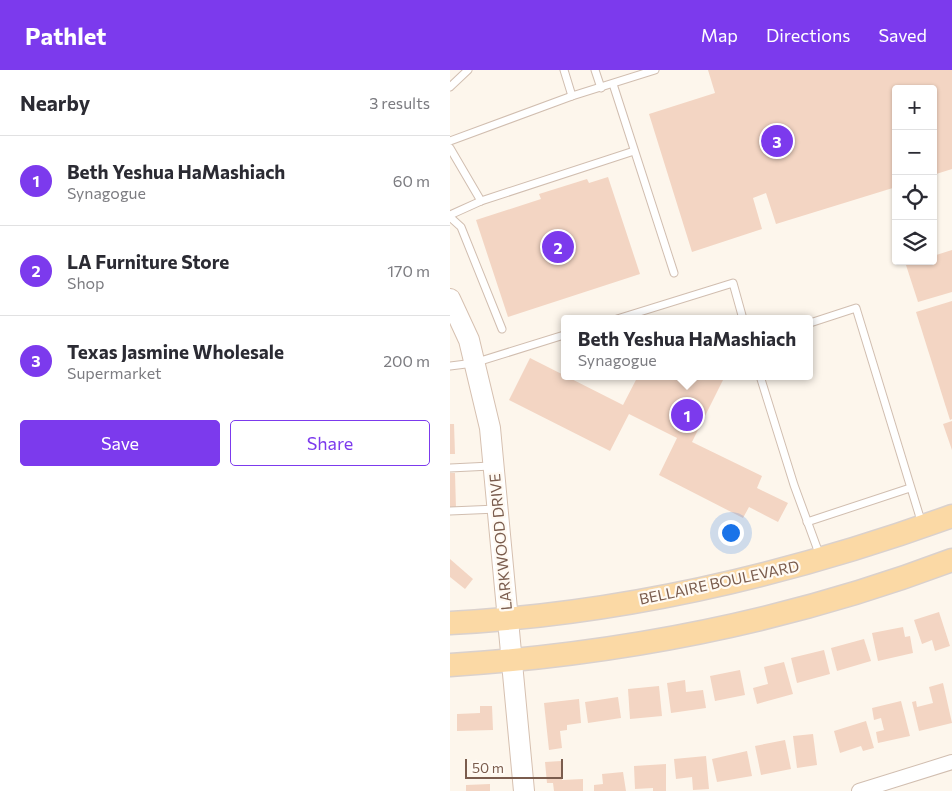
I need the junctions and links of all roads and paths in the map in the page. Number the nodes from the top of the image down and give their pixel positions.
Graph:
1 (468, 70) edge
2 (564, 70) edge
3 (595, 70) edge
4 (655, 70) edge
5 (632, 74) edge
6 (613, 84) junction
7 (450, 87) edge
8 (601, 88) junction
9 (572, 96) junction
10 (450, 141) edge
11 (450, 148) edge
12 (634, 151) junction
13 (481, 201) junction
14 (450, 216) edge
15 (674, 273) dead end
16 (450, 299) edge
17 (631, 315) edge
18 (742, 315) edge
19 (813, 322) edge
20 (502, 329) dead end
21 (561, 336) edge
22 (474, 363) junction
23 (450, 366) edge
24 (761, 380) edge
25 (494, 466) junction
26 (450, 468) edge
27 (910, 488) junction
28 (498, 509) junction
29 (450, 511) edge
30 (952, 516) edge
31 (807, 522) junction
32 (923, 527) junction
33 (822, 560) junction
34 (952, 560) edge
35 (507, 620) junction
36 (450, 623) edge
37 (512, 661) junction
38 (450, 665) edge
39 (952, 762) edge
40 (524, 791) edge
41 (859, 791) edge

1 - 7 lane
2 - 9 lane
3 - 8 lane
4 - 5 lane
5 - 6 lane
6 - 8 lane
6 - 12 lane
8 - 9 lane
9 - 10 lane
11 - 13 lane
12 - 13 lane
12 - 15 lane
13 - 14 lane
14 - 20 lane
16 - 22 street, LARKWOOD DRIVE
17 - 18 lane
19 - 27 lane
21 - 22 lane
22 - 23 lane
22 - 25 street, LARKWOOD DRIVE
24 - 31 lane
25 - 26 lane
25 - 28 street, LARKWOOD DRIVE
27 - 31 lane
27 - 32 lane
28 - 29 lane
28 - 35 street, LARKWOOD DRIVE
30 - 32 main road, BELLAIRE BOULEVARD
31 - 33 lane
32 - 33 main road, BELLAIRE BOULEVARD
33 - 35 main road, BELLAIRE BOULEVARD
34 - 37 main road
35 - 36 main road, BELLAIRE BOULEVARD
35 - 37 street, LARKWOOD DRIVE
37 - 38 main road
37 - 40 street, LARKWOOD DRIVE
39 - 41 street

